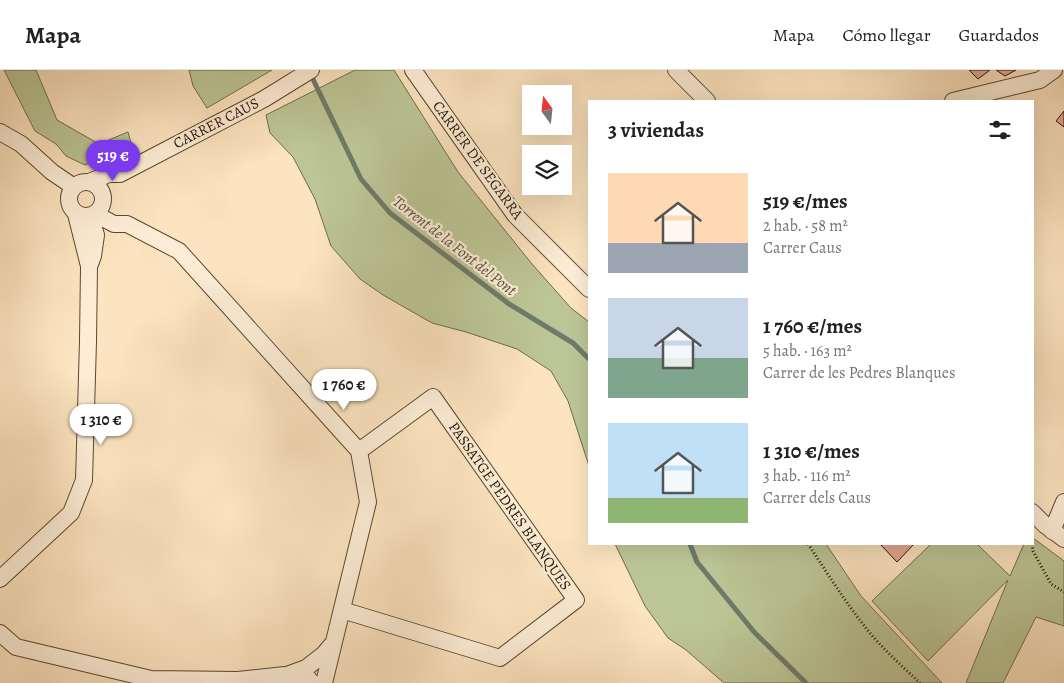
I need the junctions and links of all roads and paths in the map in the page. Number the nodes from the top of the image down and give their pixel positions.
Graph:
1 (311, 70) edge
2 (413, 70) edge
3 (676, 70) edge
4 (1055, 74) edge
5 (706, 100) edge
6 (957, 100) edge
7 (0, 132) edge
8 (120, 174) junction
9 (81, 185) junction
10 (93, 209) junction
11 (588, 288) edge
12 (359, 451) junction
13 (1064, 502) edge
14 (1034, 514) edge
15 (1058, 535) edge
16 (809, 545) edge
17 (1032, 545) edge
18 (0, 579) edge
19 (1064, 592) edge
20 (342, 610) junction
21 (0, 632) edge
22 (335, 641) junction
23 (285, 675) junction
24 (312, 683) edge
25 (324, 683) edge
26 (920, 683) edge

1 - 8 street, CARRER CAUS
2 - 11 street, CARRER DE SEGARRA
3 - 5 street
4 - 6 street
7 - 9 street
8 - 9 street, CARRER CAUS
8 - 10 street, CARRER CAUS
9 - 10 street
9 - 10 street
10 - 12 street
10 - 18 street
12 - 20 street
12 - 20 street, PASSATGE PEDRES BLANQUES
13 - 15 street
14 - 15 street
16 - 26 path
17 - 19 path
20 - 22 street
21 - 23 street
22 - 23 street
22 - 25 street
23 - 24 street

